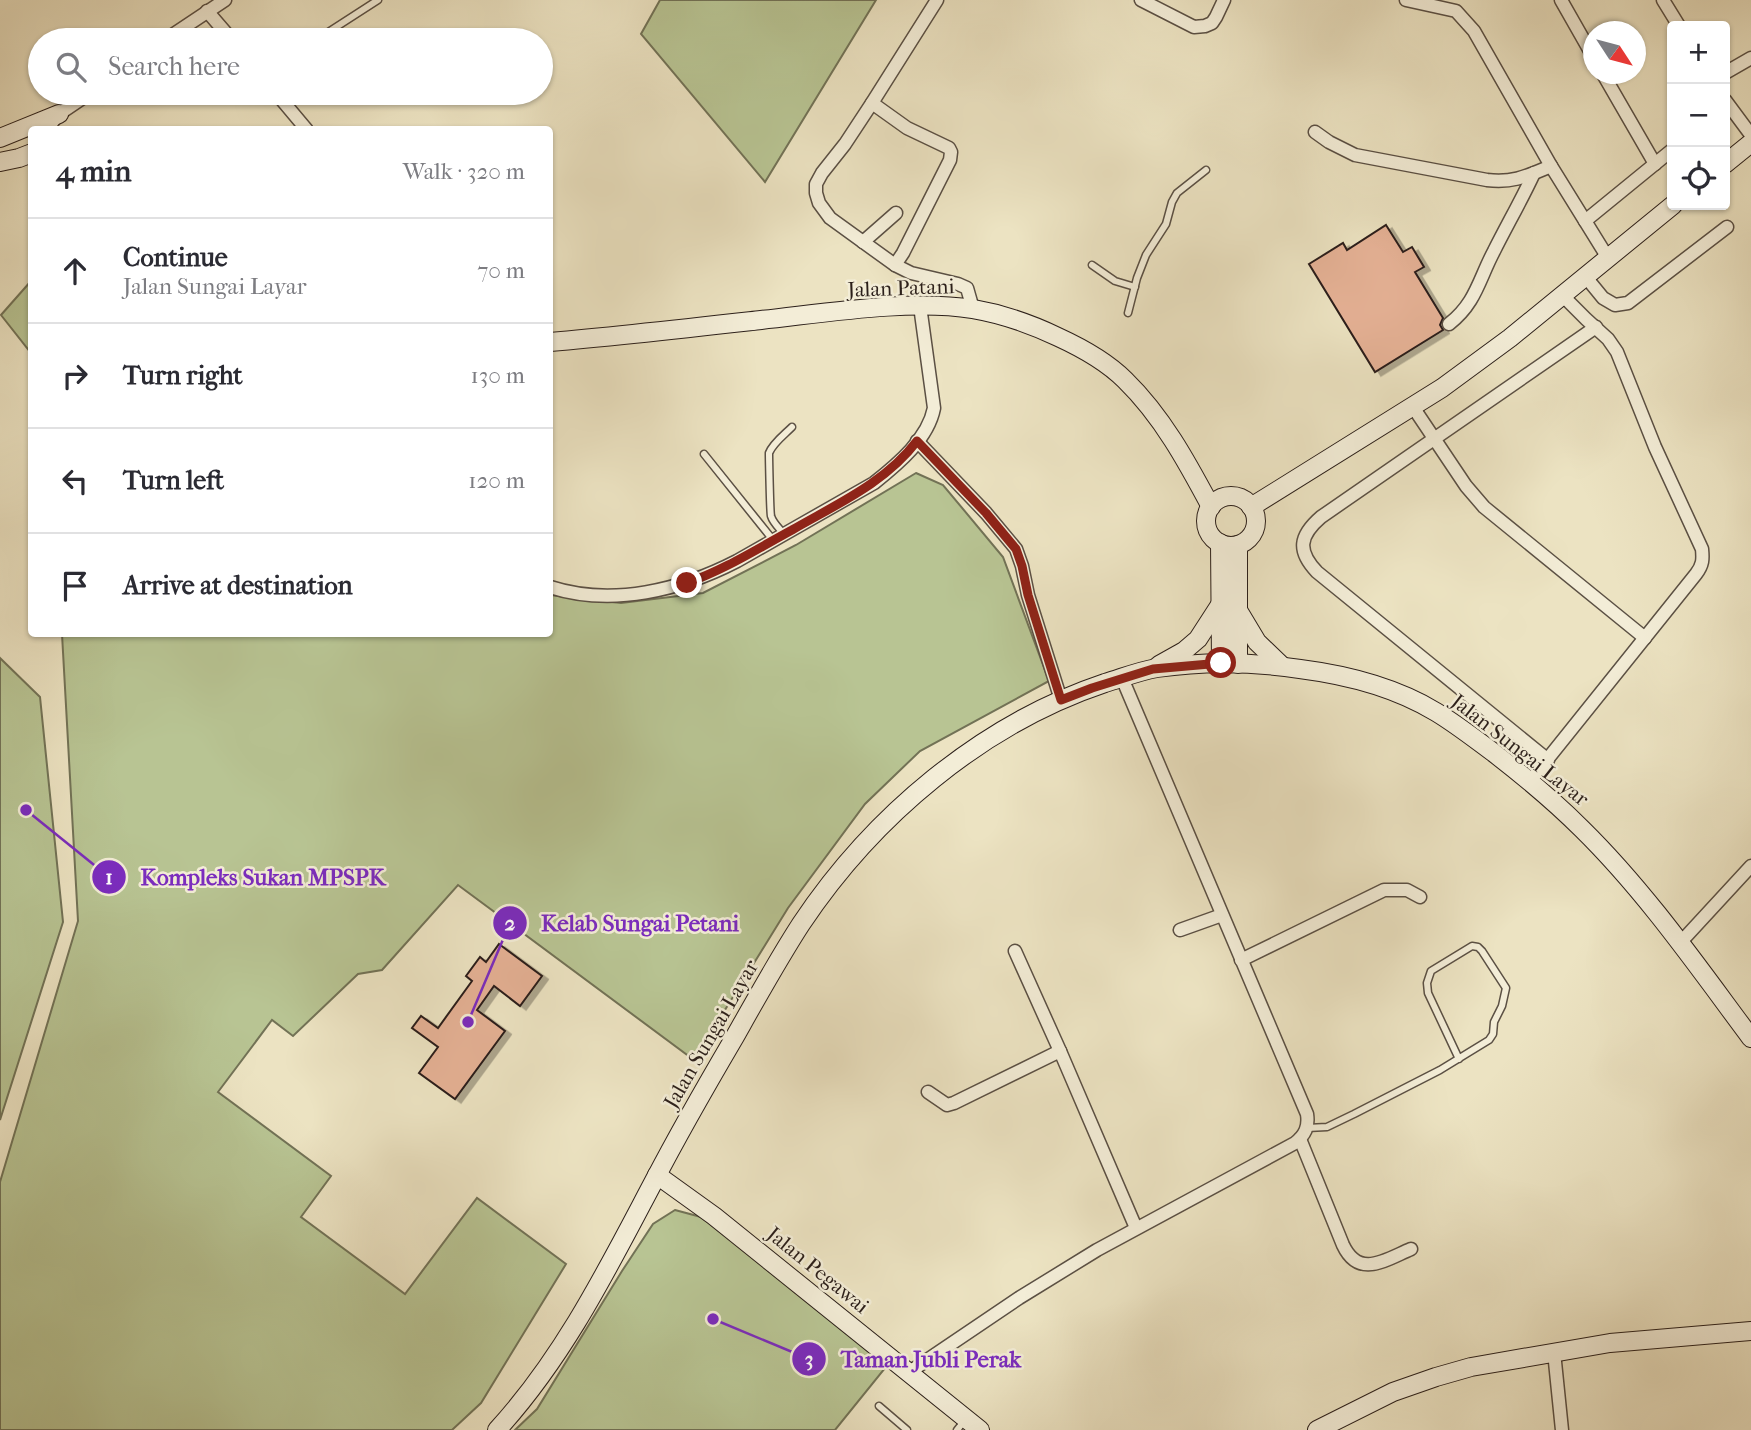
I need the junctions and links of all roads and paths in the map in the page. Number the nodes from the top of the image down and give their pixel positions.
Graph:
1 (225, 0) edge
2 (378, 0) edge
3 (937, 0) edge
4 (1141, 0) edge
5 (1224, 0) edge
6 (1406, 0) edge
7 (1560, 0) edge
8 (1663, 0) edge
9 (1453, 6) edge
10 (207, 11) junction
11 (1676, 21) edge
12 (182, 28) edge
13 (222, 28) edge
14 (335, 28) edge
15 (1583, 39) edge
16 (1751, 58) edge
17 (1730, 70) edge
18 (1609, 84) edge
19 (872, 103) junction
20 (72, 105) edge
21 (286, 105) edge
22 (1730, 110) edge
23 (59, 114) junction
24 (30, 126) edge
25 (49, 126) edge
26 (304, 126) edge
27 (28, 127) edge
28 (1314, 132) dead end
29 (1751, 135) edge
30 (0, 138) edge
31 (1751, 143) edge
32 (0, 148) edge
33 (28, 151) edge
34 (28, 153) edge
35 (1667, 154) edge
36 (1730, 160) edge
37 (0, 163) edge
38 (1655, 164) junction
39 (28, 166) edge
40 (1552, 166) junction
41 (1206, 170) dead end
42 (1534, 173) junction
43 (1667, 210) edge
44 (896, 213) dead end
45 (1585, 221) junction
46 (1727, 226) dead end
47 (863, 242) junction
48 (1608, 258) junction
49 (895, 265) junction
50 (1091, 265) dead end
51 (1585, 276) junction
52 (1135, 287) junction
53 (1562, 295) junction
54 (920, 306) junction
55 (973, 309) junction
56 (1128, 313) dead end
57 (1449, 324) dead end
58 (1596, 327) junction
59 (553, 342) edge
60 (1413, 407) junction
61 (792, 427) dead end
62 (1435, 438) junction
63 (917, 441) junction
64 (704, 454) dead end
65 (1211, 507) junction
66 (1251, 507) junction
67 (779, 537) junction
68 (1220, 543) junction
69 (1238, 545) junction
70 (553, 588) edge
71 (1220, 604) junction
72 (1238, 610) junction
73 (1645, 638) junction
74 (1230, 663) junction
75 (1282, 666) junction
76 (1153, 669) junction
77 (1122, 678) junction
78 (1061, 700) junction
79 (1548, 760) junction
80 (1530, 781) junction
81 (1751, 866) edge
82 (1420, 897) dead end
83 (1222, 915) junction
84 (1180, 930) dead end
85 (1680, 943) junction
86 (1015, 951) dead end
87 (1241, 960) junction
88 (1751, 1038) edge
89 (1060, 1051) junction
90 (1459, 1059) junction
91 (929, 1092) dead end
92 (1307, 1128) junction
93 (1300, 1139) junction
94 (657, 1174) junction
95 (1136, 1228) junction
96 (1411, 1250) dead end
97 (1751, 1331) edge
98 (1554, 1352) junction
99 (908, 1373) junction
100 (879, 1406) dead end
101 (968, 1426) edge
102 (497, 1430) edge
103 (907, 1430) edge
104 (1317, 1430) edge
105 (1562, 1430) edge

1 - 10 street
2 - 14 lane
3 - 19 street
4 - 5 street
6 - 9 street
7 - 15 street
8 - 11 street
9 - 40 street
10 - 12 street
10 - 13 street
16 - 17 street
18 - 38 street
19 - 47 street
19 - 49 street
20 - 23 street
21 - 26 street
22 - 29 street
23 - 24 main road
23 - 25 street
27 - 30 main road
28 - 42 street
31 - 36 main road
32 - 33 main road
34 - 37 main road
35 - 38 street
37 - 39 main road
38 - 45 street
40 - 42 street
40 - 45 street
41 - 52 lane
42 - 57 street
43 - 48 main road
44 - 47 street
45 - 48 street
46 - 51 street
47 - 49 street
48 - 51 main road
49 - 55 street
50 - 52 lane
51 - 53 main road
52 - 56 lane
53 - 58 street
53 - 60 main road
54 - 55 main road, Jalan Patani
54 - 59 main road, Jalan Patani
54 - 63 street
55 - 65 main road, Jalan Patani
58 - 62 street
58 - 73 street
60 - 62 street
60 - 66 main road
61 - 67 lane
62 - 73 street
62 - 79 street
63 - 67 street
63 - 78 street
64 - 67 lane
65 - 66 main road
65 - 68 main road
66 - 69 main road
67 - 70 street
68 - 69 main road
68 - 71 main road
69 - 72 main road
71 - 74 main road
71 - 76 main road
72 - 74 main road
72 - 75 main road
73 - 79 street
74 - 75 main road, Jalan Sungai Layar
74 - 76 main road, Jalan Sungai Layar
75 - 80 main road, Jalan Sungai Layar
76 - 77 main road, Jalan Sungai Layar
77 - 78 main road, Jalan Sungai Layar
77 - 83 street
78 - 94 main road, Jalan Sungai Layar
79 - 80 street
80 - 85 main road, Jalan Sungai Layar
81 - 85 street
82 - 87 street
83 - 84 street
83 - 87 street
85 - 88 main road, Jalan Sungai Layar
86 - 89 street
87 - 92 street
89 - 91 street
89 - 95 street
90 - 90 lane
90 - 92 lane
92 - 93 street
93 - 95 street
93 - 96 street
94 - 99 main road, Jalan Pegawai
94 - 102 main road, Jalan Sungai Layar
95 - 99 street
97 - 98 main road
98 - 104 main road
98 - 105 street
99 - 101 main road, Jalan Pegawai
100 - 103 lane

